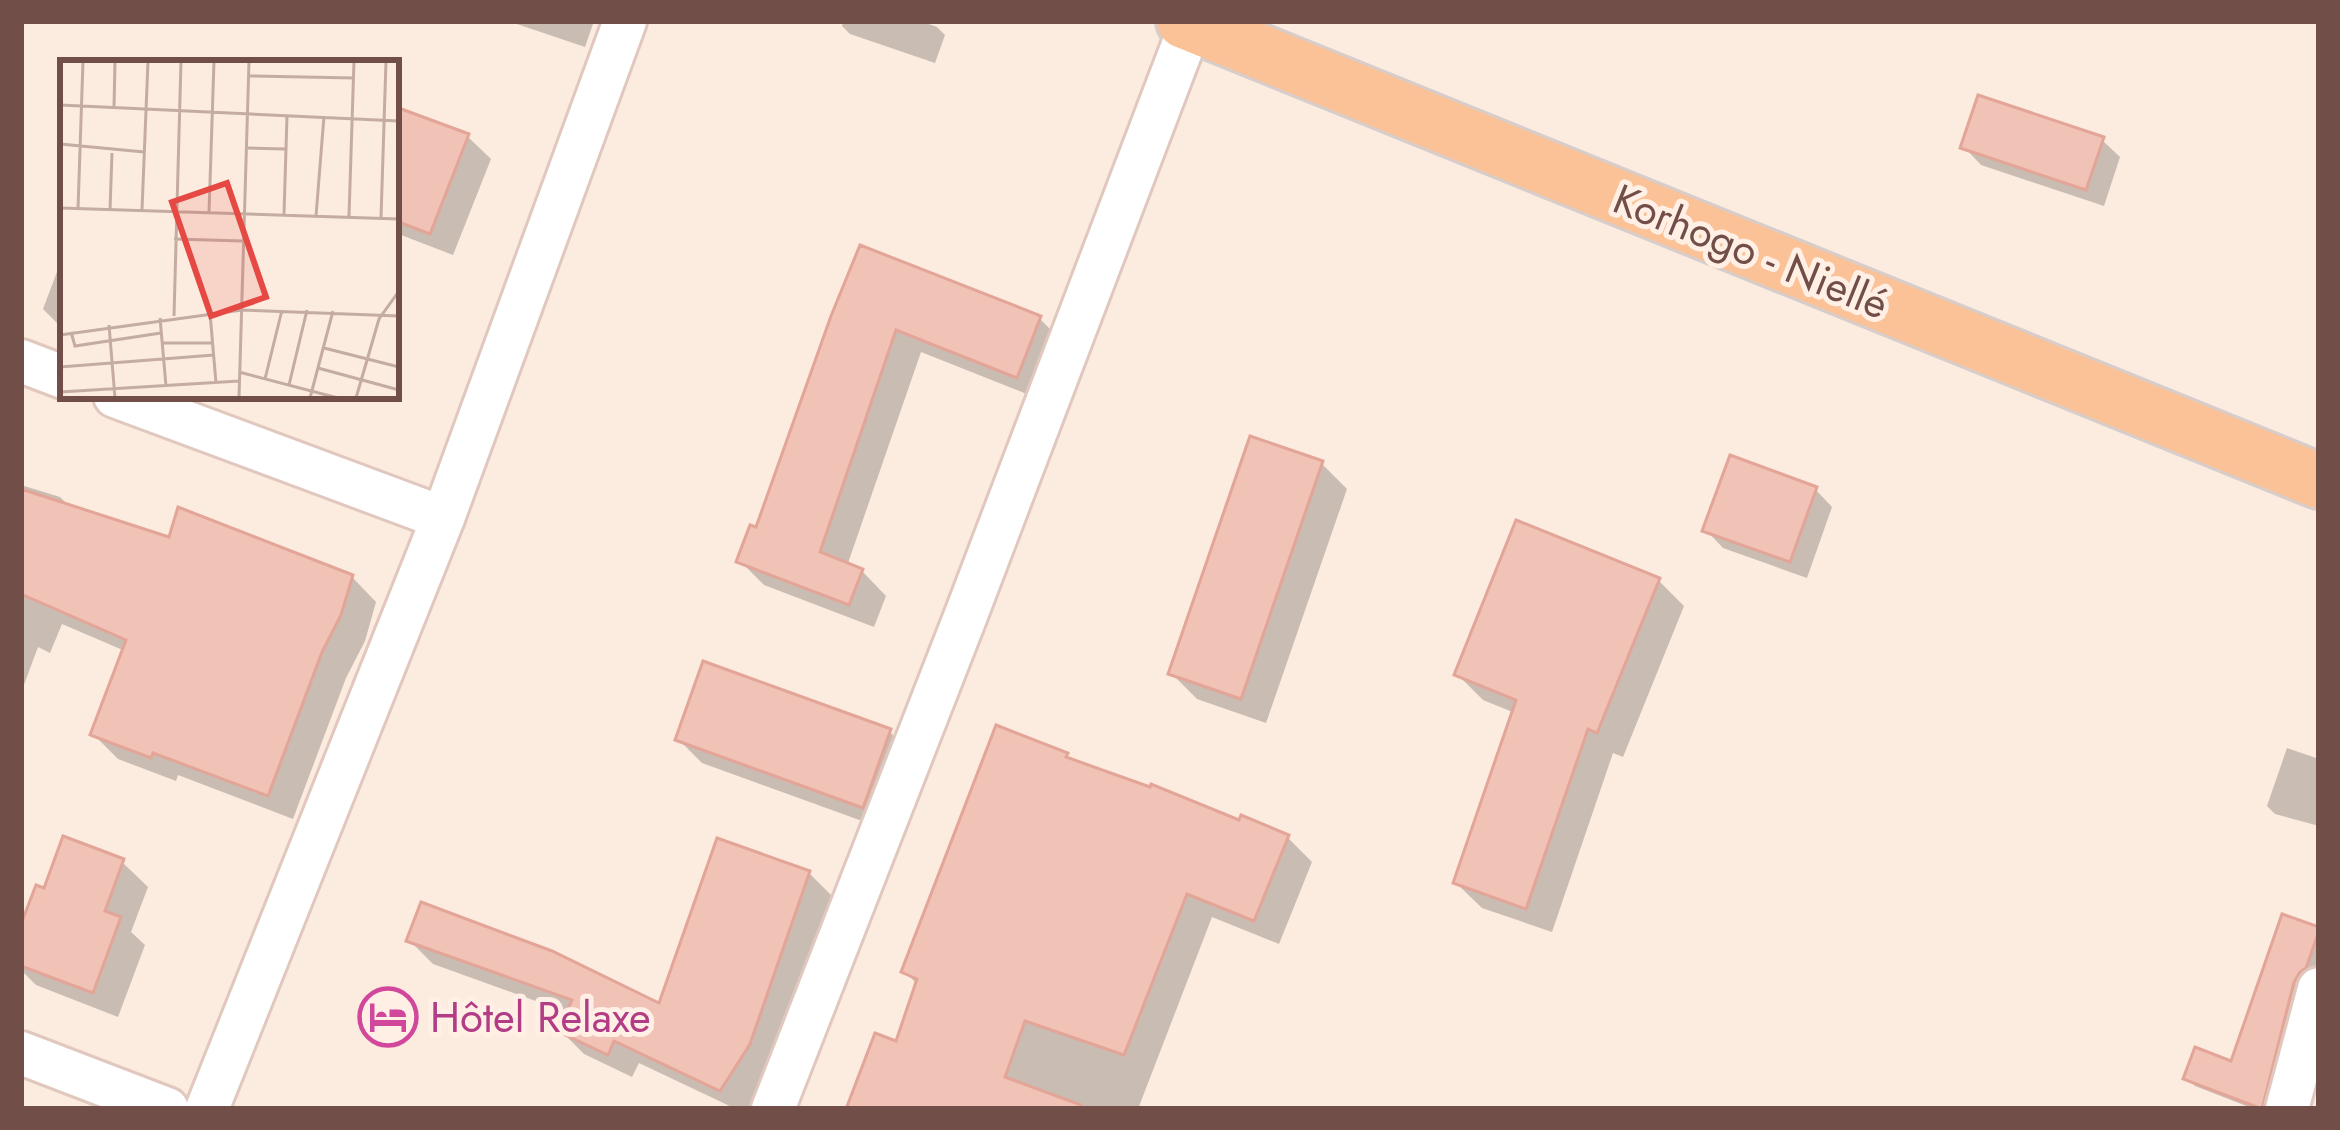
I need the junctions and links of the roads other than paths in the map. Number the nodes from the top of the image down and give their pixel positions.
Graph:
1 (625, 21) edge
2 (1188, 22) edge
3 (21, 361) edge
4 (60, 376) edge
5 (123, 399) edge
6 (2319, 481) edge
7 (443, 518) junction
8 (2319, 989) edge
9 (21, 1053) edge
10 (166, 1109) edge
11 (207, 1109) edge
12 (772, 1109) edge
13 (2287, 1109) edge

1 - 7 street
2 - 6 main road, Korhogo - Niellé
2 - 12 street
3 - 4 street
5 - 7 street
7 - 11 street
8 - 13 street
9 - 10 street

